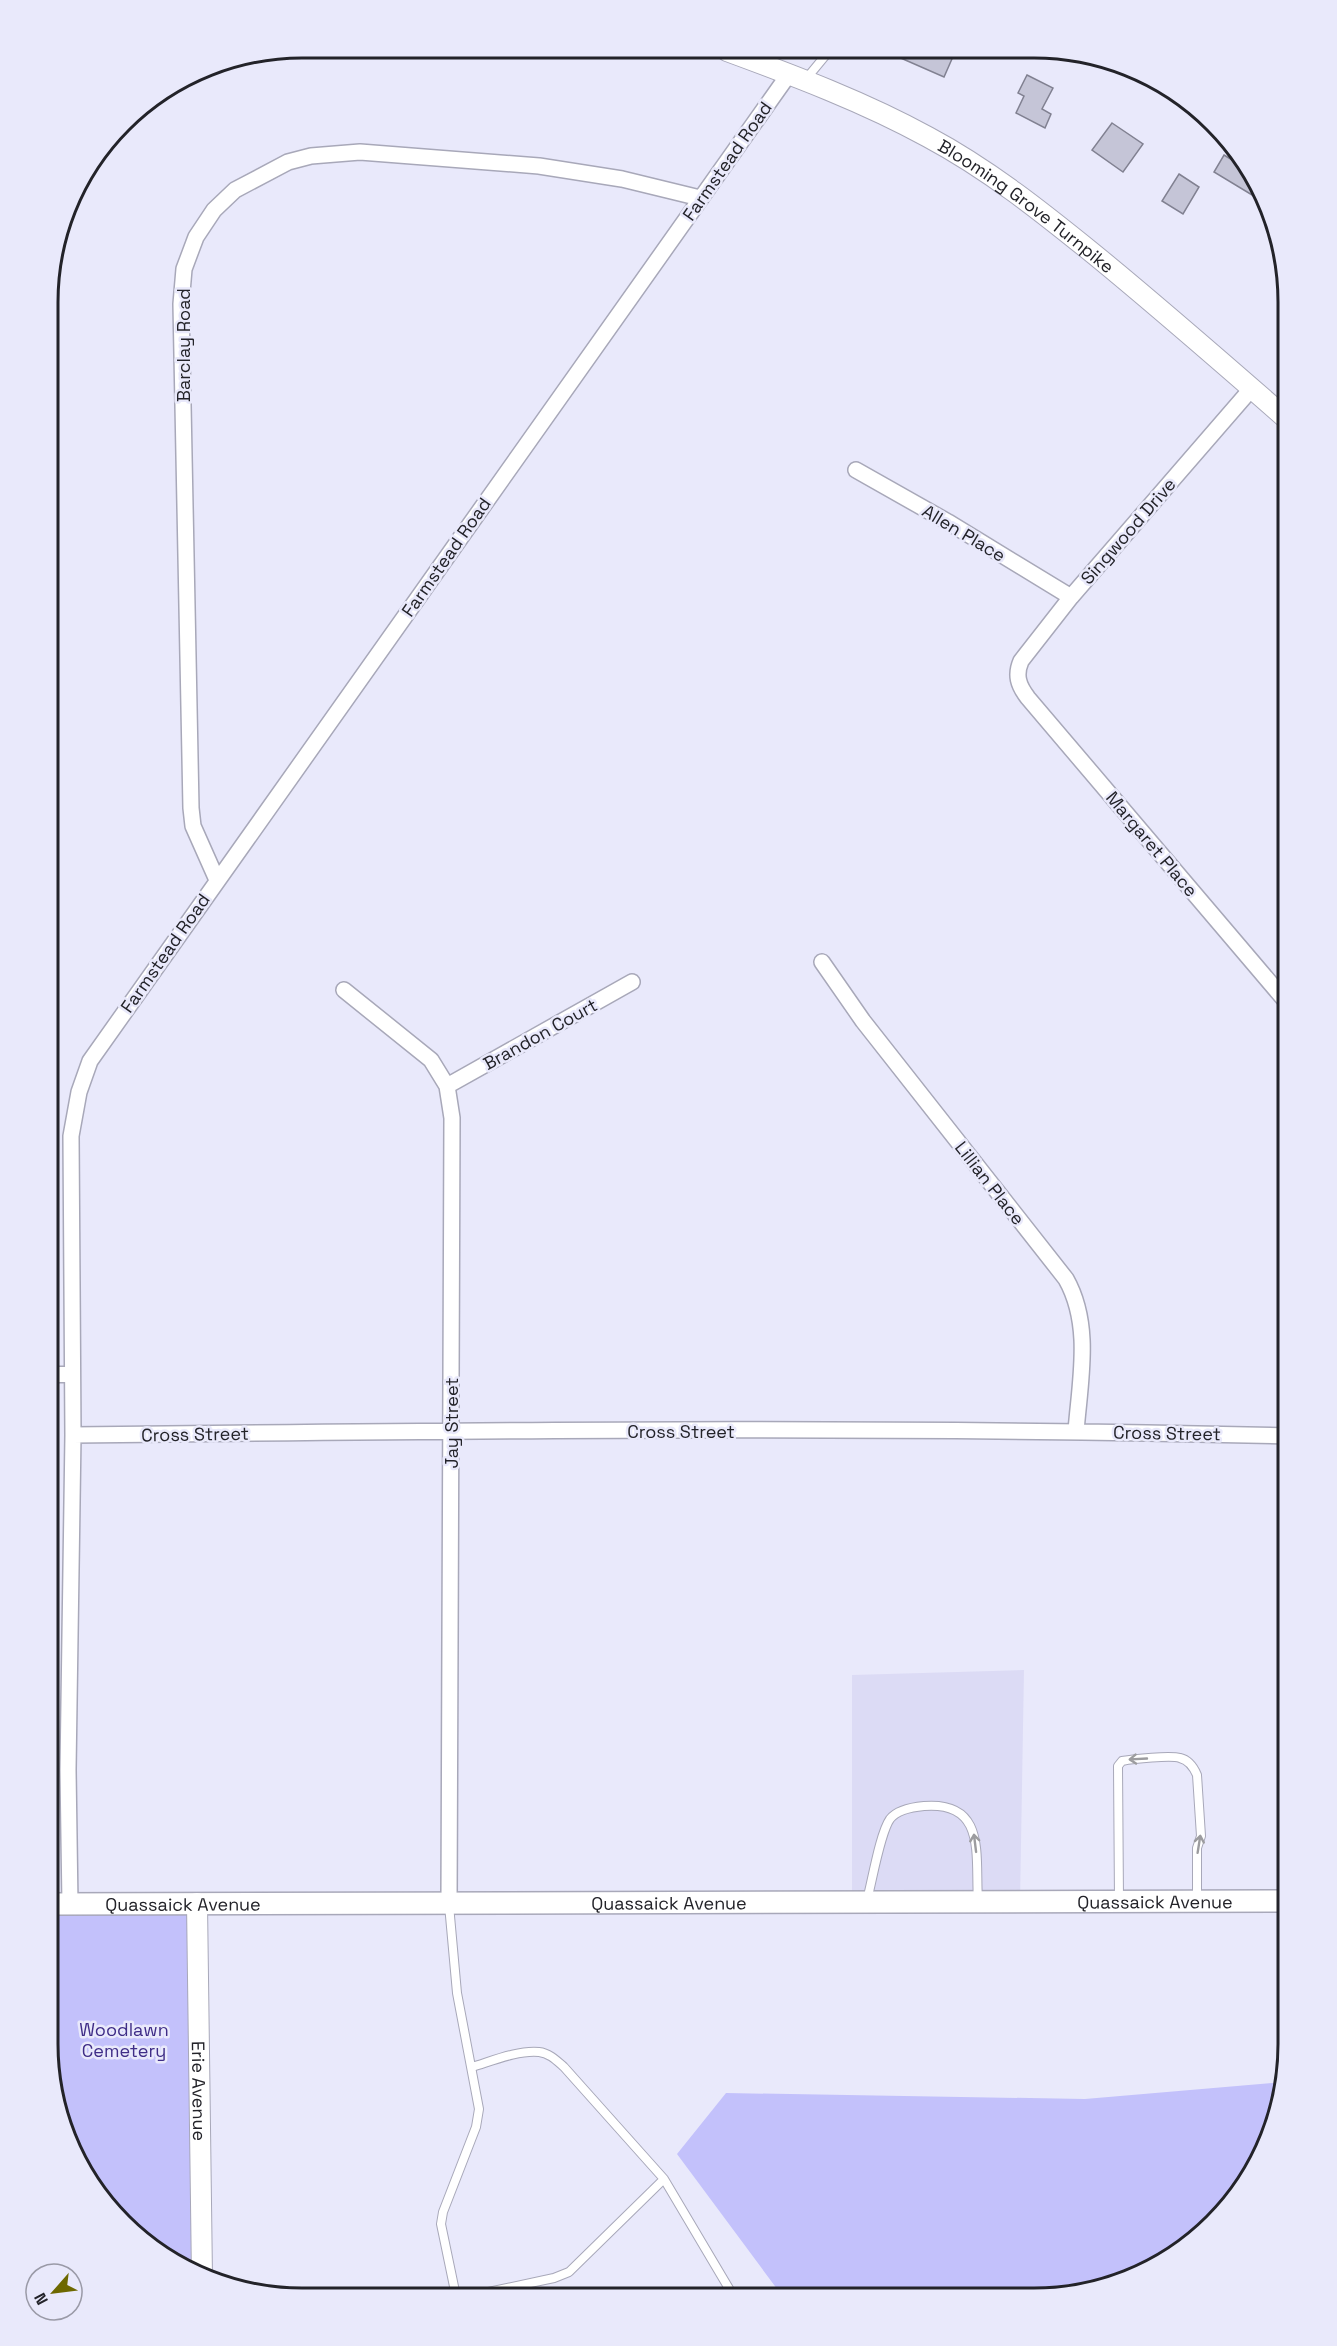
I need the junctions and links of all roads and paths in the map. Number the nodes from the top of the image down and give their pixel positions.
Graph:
1 (746, 58) edge
2 (822, 58) edge
3 (797, 77) junction
4 (700, 198) junction
5 (1252, 388) junction
6 (1279, 412) edge
7 (856, 471) dead end
8 (1071, 597) junction
9 (1018, 681) joint
10 (217, 880) junction
11 (822, 962) dead end
12 (632, 982) dead end
13 (344, 990) dead end
14 (1279, 993) edge
15 (447, 1086) junction
16 (71, 1374) junction
17 (58, 1375) edge
18 (452, 1431) junction
19 (1076, 1431) junction
20 (73, 1435) junction
21 (1279, 1436) edge
22 (1119, 1901) junction
23 (1279, 1901) edge
24 (867, 1902) junction
25 (978, 1902) junction
26 (1197, 1902) junction
27 (197, 1903) junction
28 (449, 1903) junction
29 (58, 1904) edge
30 (70, 1904) junction
31 (472, 2067) junction
32 (664, 2179) junction
33 (202, 2265) edge
34 (454, 2288) edge
35 (507, 2288) edge
36 (729, 2288) edge

1 - 3 street, Blooming Grove Turnpike
2 - 3 lane
3 - 4 street, Farmstead Road
3 - 5 street, Blooming Grove Turnpike
4 - 10 street, Farmstead Road
4 - 10 street, Barclay Road
5 - 6 street, Blooming Grove Turnpike
5 - 8 street, Singwood Drive
7 - 8 street, Allen Place
8 - 9 street, Singwood Drive
9 - 14 street, Margaret Place
10 - 16 street, Farmstead Road
11 - 19 street, Lillian Place
12 - 15 street, Brandon Court
13 - 15 street, Jay Street
15 - 18 street, Jay Street
16 - 17 street
16 - 20 street, Farmstead Road
18 - 19 street, Cross Street
18 - 20 street, Cross Street
18 - 28 street, Jay Street
19 - 21 street, Cross Street
20 - 30 street, Farmstead Road
22 - 25 main road, Quassaick Avenue
22 - 26 main road, Quassaick Avenue
26 -> 22 lane
23 - 26 main road, Quassaick Avenue
24 - 25 main road, Quassaick Avenue
25 -> 24 lane
24 - 28 main road, Quassaick Avenue
27 - 28 main road, Quassaick Avenue
27 - 30 main road, Quassaick Avenue
27 - 33 street, Erie Avenue
28 - 31 lane
29 - 30 main road, Quassaick Avenue
31 - 32 lane
31 - 34 lane
32 - 35 lane
32 - 36 lane

